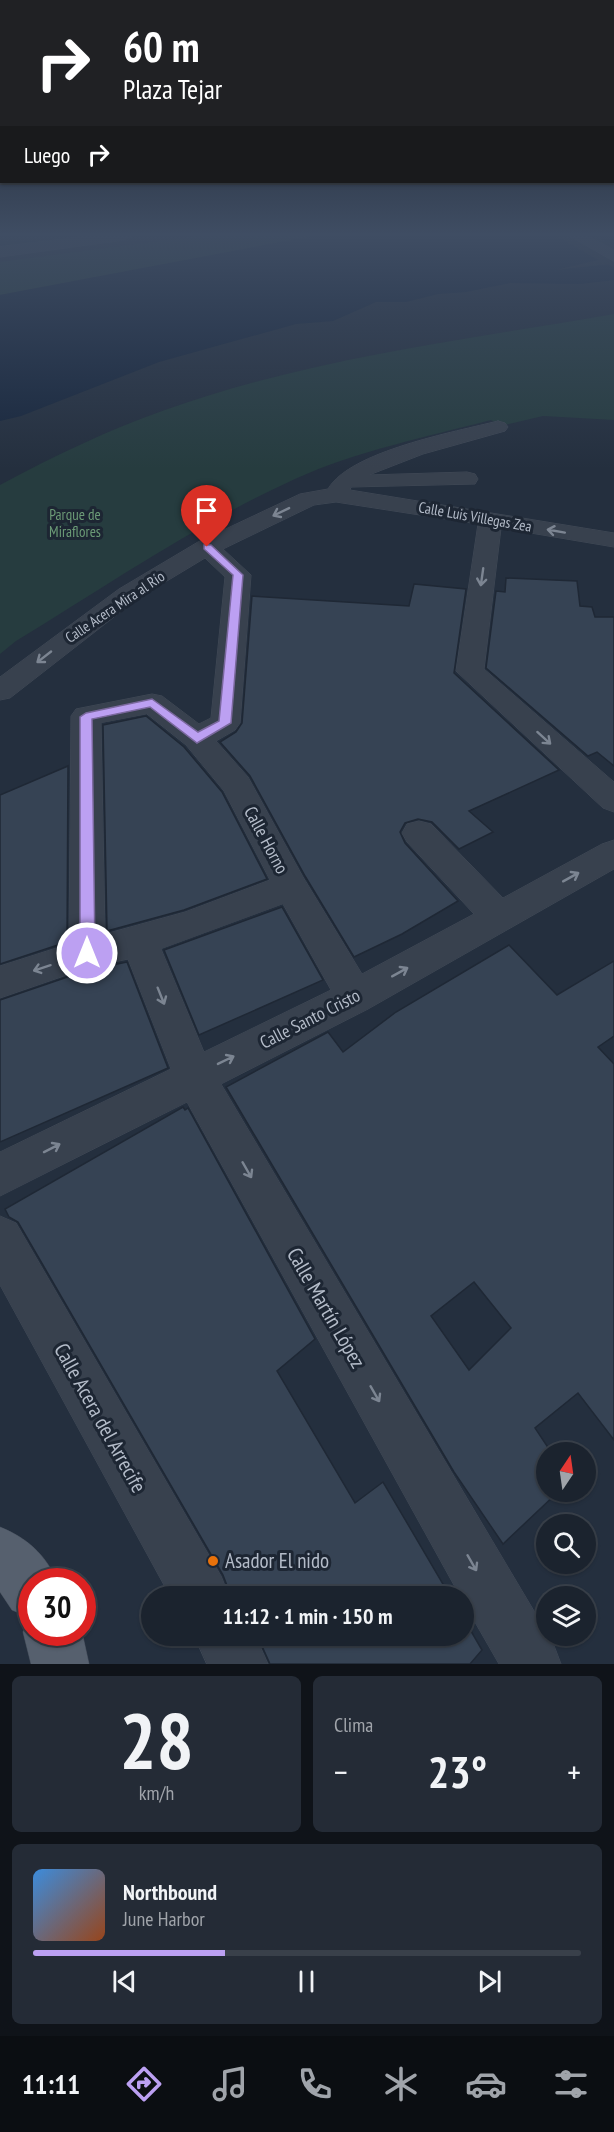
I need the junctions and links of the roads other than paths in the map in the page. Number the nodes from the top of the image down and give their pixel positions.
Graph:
1 (498, 427) dead end
2 (467, 479) dead end
3 (339, 489) junction
4 (490, 519) junction
5 (614, 540) edge
6 (207, 547) junction
7 (0, 691) edge
8 (197, 738) junction
9 (614, 800) edge
10 (419, 833) dead end
11 (614, 853) edge
12 (291, 886) junction
13 (499, 917) junction
14 (139, 941) junction
15 (87, 953) junction
16 (0, 982) edge
17 (355, 997) junction
18 (194, 1076) junction
19 (0, 1175) edge
20 (0, 1239) edge
21 (0, 1555) edge
22 (18, 1571) edge
23 (195, 1586) edge
24 (57, 1646) edge
25 (229, 1646) edge
26 (60, 1664) edge
27 (239, 1664) edge
28 (532, 1664) edge

1 - 3 street, Calle Acera Mira al Río
2 - 3 street
3 - 4 street, Calle Luis Villegas Zea
3 -> 6 street, Calle Acera Mira al Río
5 -> 4 street, Calle Luis Villegas Zea
4 -> 9 street
6 -> 7 street, Calle Acera Mira al Río
6 - 8 street
8 - 12 street, Calle Horno
8 - 15 street, Calle Horno
10 - 13 street
13 -> 11 street, Calle Santo Cristo
12 - 14 street
12 - 17 street, Calle Horno
17 -> 13 street, Calle Santo Cristo
14 - 15 street
14 -> 18 street, Calle Martín López
15 -> 16 street
18 -> 17 street, Calle Santo Cristo
19 -> 18 street, Calle Santo Cristo
18 -> 28 street, Calle Martín López
20 - 23 street, Calle Acera del Arrecife
21 - 22 main road
24 - 26 main road
25 - 27 street

